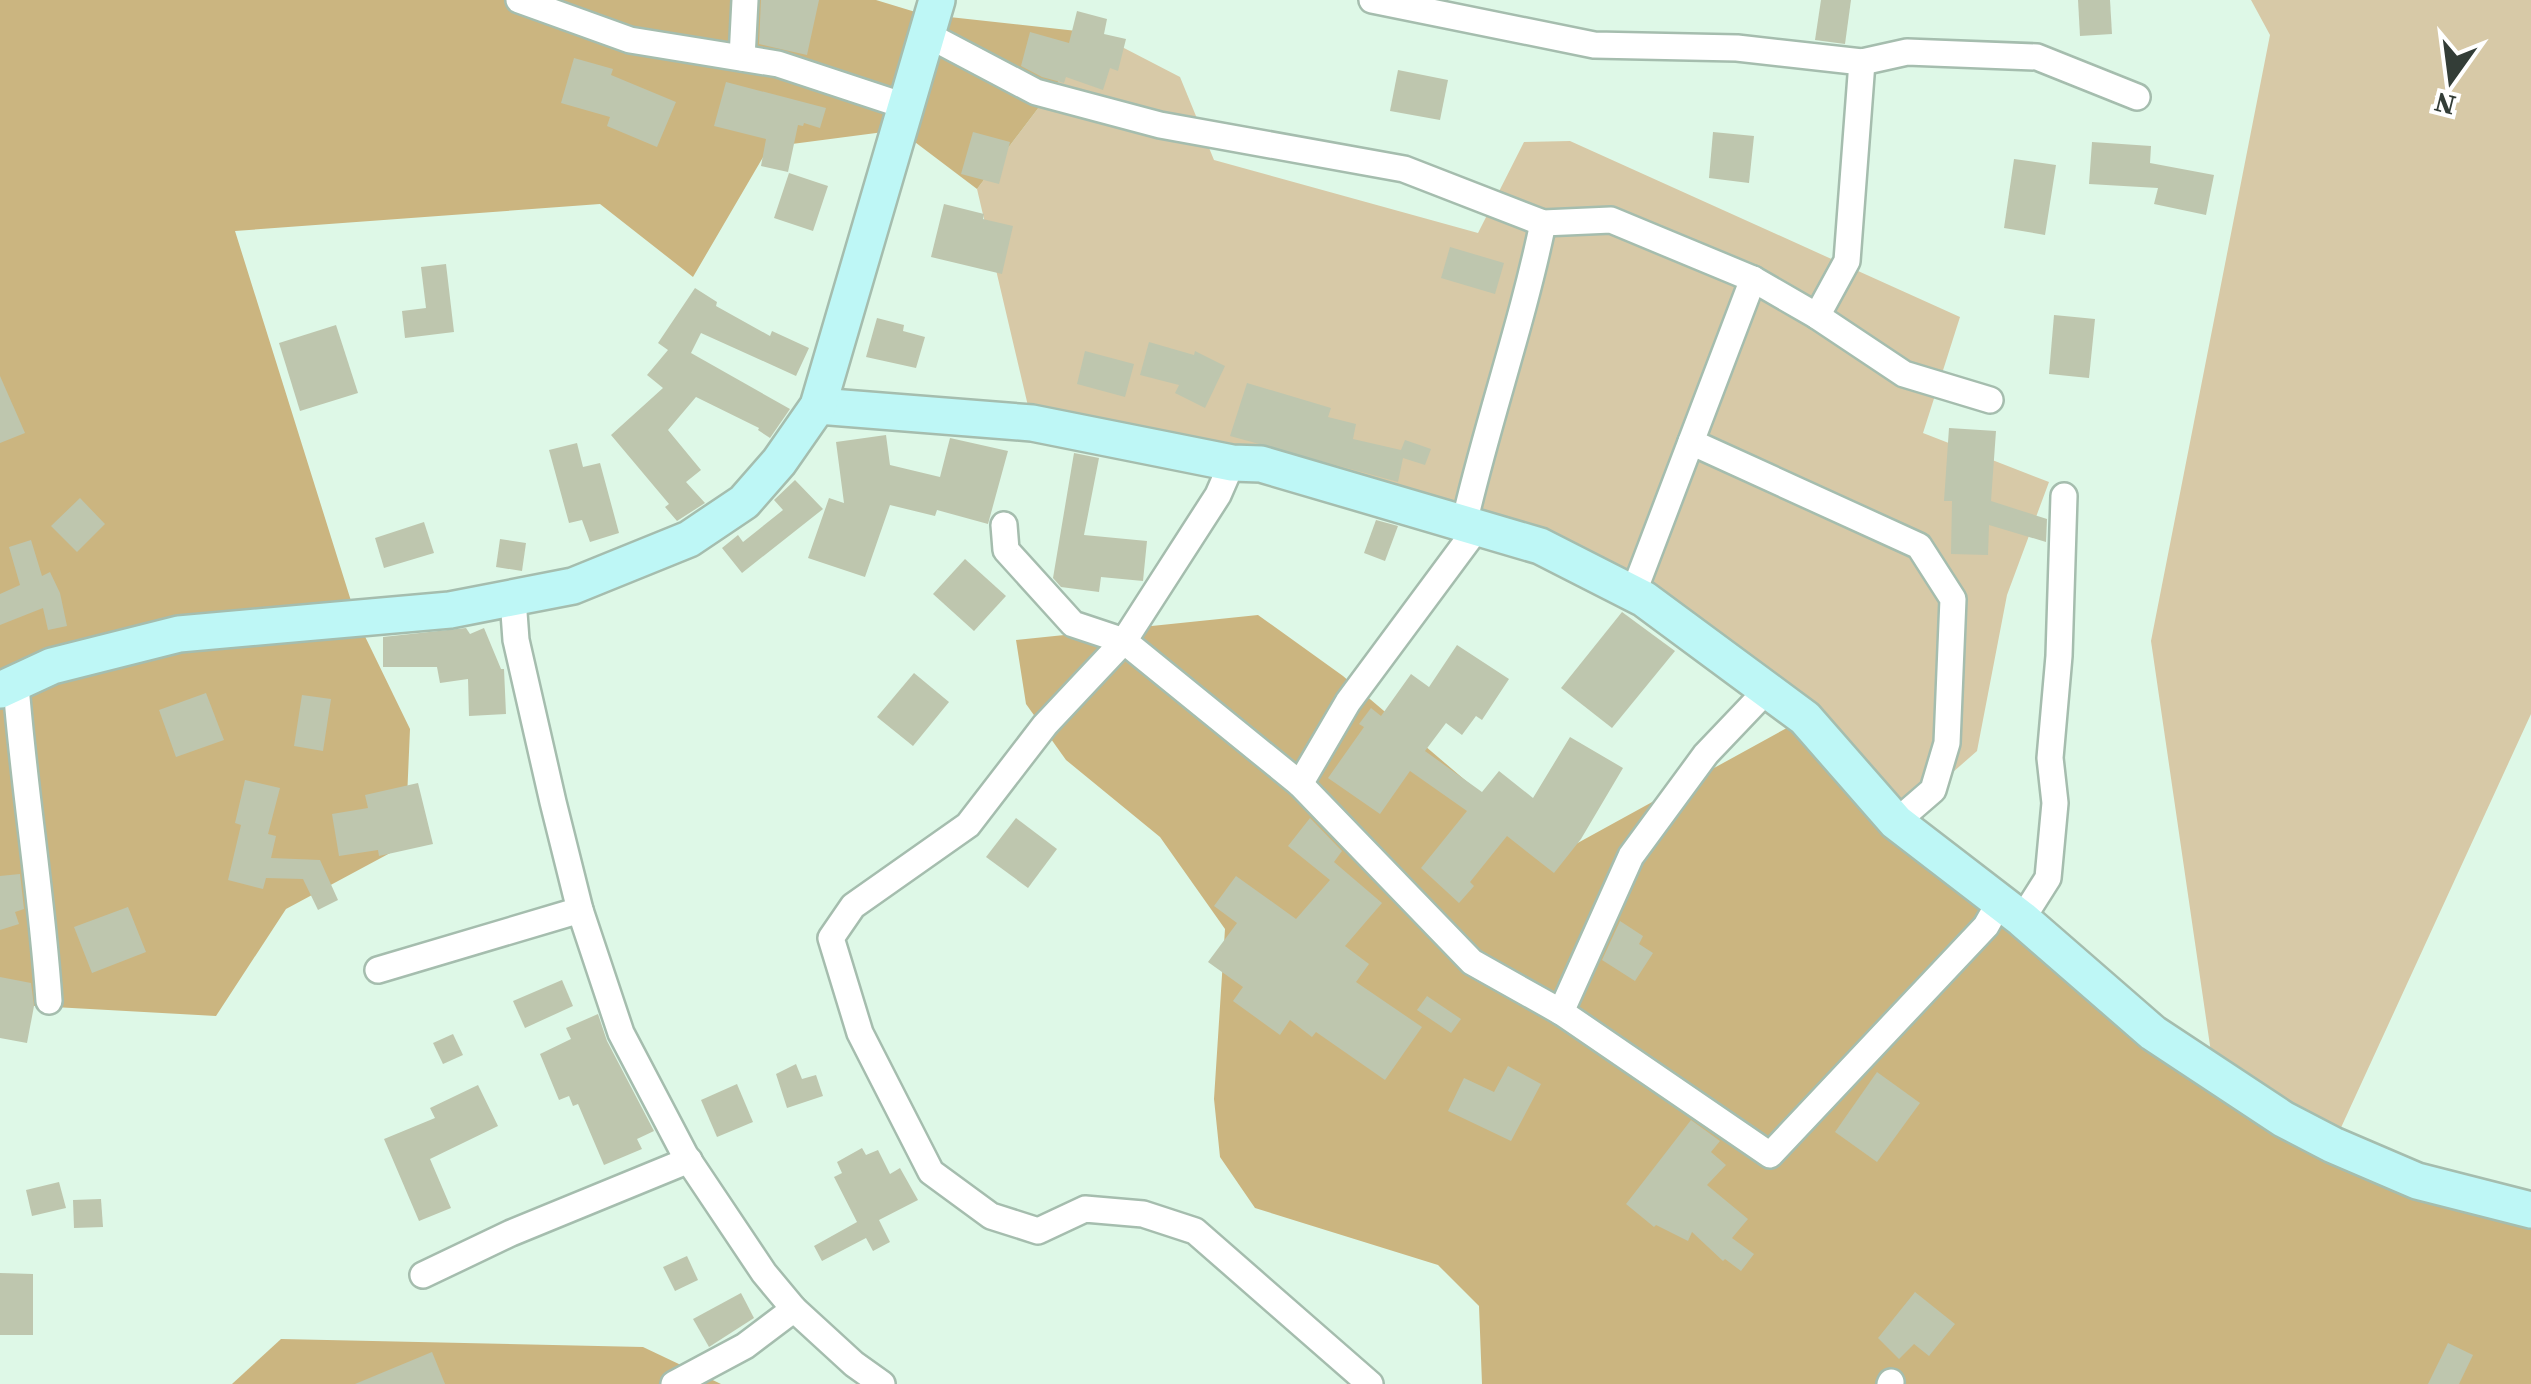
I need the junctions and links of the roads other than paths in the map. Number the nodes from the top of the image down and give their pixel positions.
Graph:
1 (520, 0) edge
2 (745, 0) edge
3 (937, 0) edge
4 (1372, 0) edge
5 (926, 34) junction
6 (742, 58) junction
7 (1862, 62) junction
8 (2137, 97) dead end
9 (905, 106) junction
10 (1543, 223) junction
11 (1754, 279) junction
12 (1817, 316) junction
13 (1990, 400) dead end
14 (818, 406) junction
15 (1691, 442) junction
16 (1232, 463) junction
17 (2064, 496) dead end
18 (1004, 525) dead end
19 (1471, 526) junction
20 (1633, 594) junction
21 (513, 599) junction
22 (1124, 641) junction
23 (8, 688) edge
24 (1766, 690) junction
25 (1300, 784) junction
26 (1896, 822) junction
27 (580, 910) junction
28 (2011, 911) junction
29 (378, 970) dead end
30 (49, 1001) dead end
31 (1561, 1012) junction
32 (689, 1160) junction
33 (2531, 1210) edge
34 (422, 1275) dead end
35 (794, 1309) junction
36 (674, 1384) edge
37 (882, 1384) edge
38 (1370, 1384) edge

1 - 6 street
2 - 6 street
3 - 5 street
4 - 7 street
5 - 9 street
5 - 10 street
6 - 9 street
7 - 8 street
7 - 12 street
9 - 14 street
10 - 11 street
10 - 19 street
11 - 12 street
11 - 15 street
12 - 13 street
14 - 16 street
14 - 21 street
15 - 20 street
15 - 26 street
16 - 19 street
16 - 22 street
17 - 28 street
18 - 22 street
19 - 20 street
19 - 25 street
20 - 24 street
21 - 23 street
21 - 27 street
22 - 25 street
22 - 38 street
23 - 30 street
24 - 26 street
24 - 31 street
25 - 31 street
26 - 28 street
27 - 29 street
27 - 32 street
28 - 31 street
28 - 33 street
32 - 34 street
32 - 35 street
35 - 36 street
35 - 37 street

